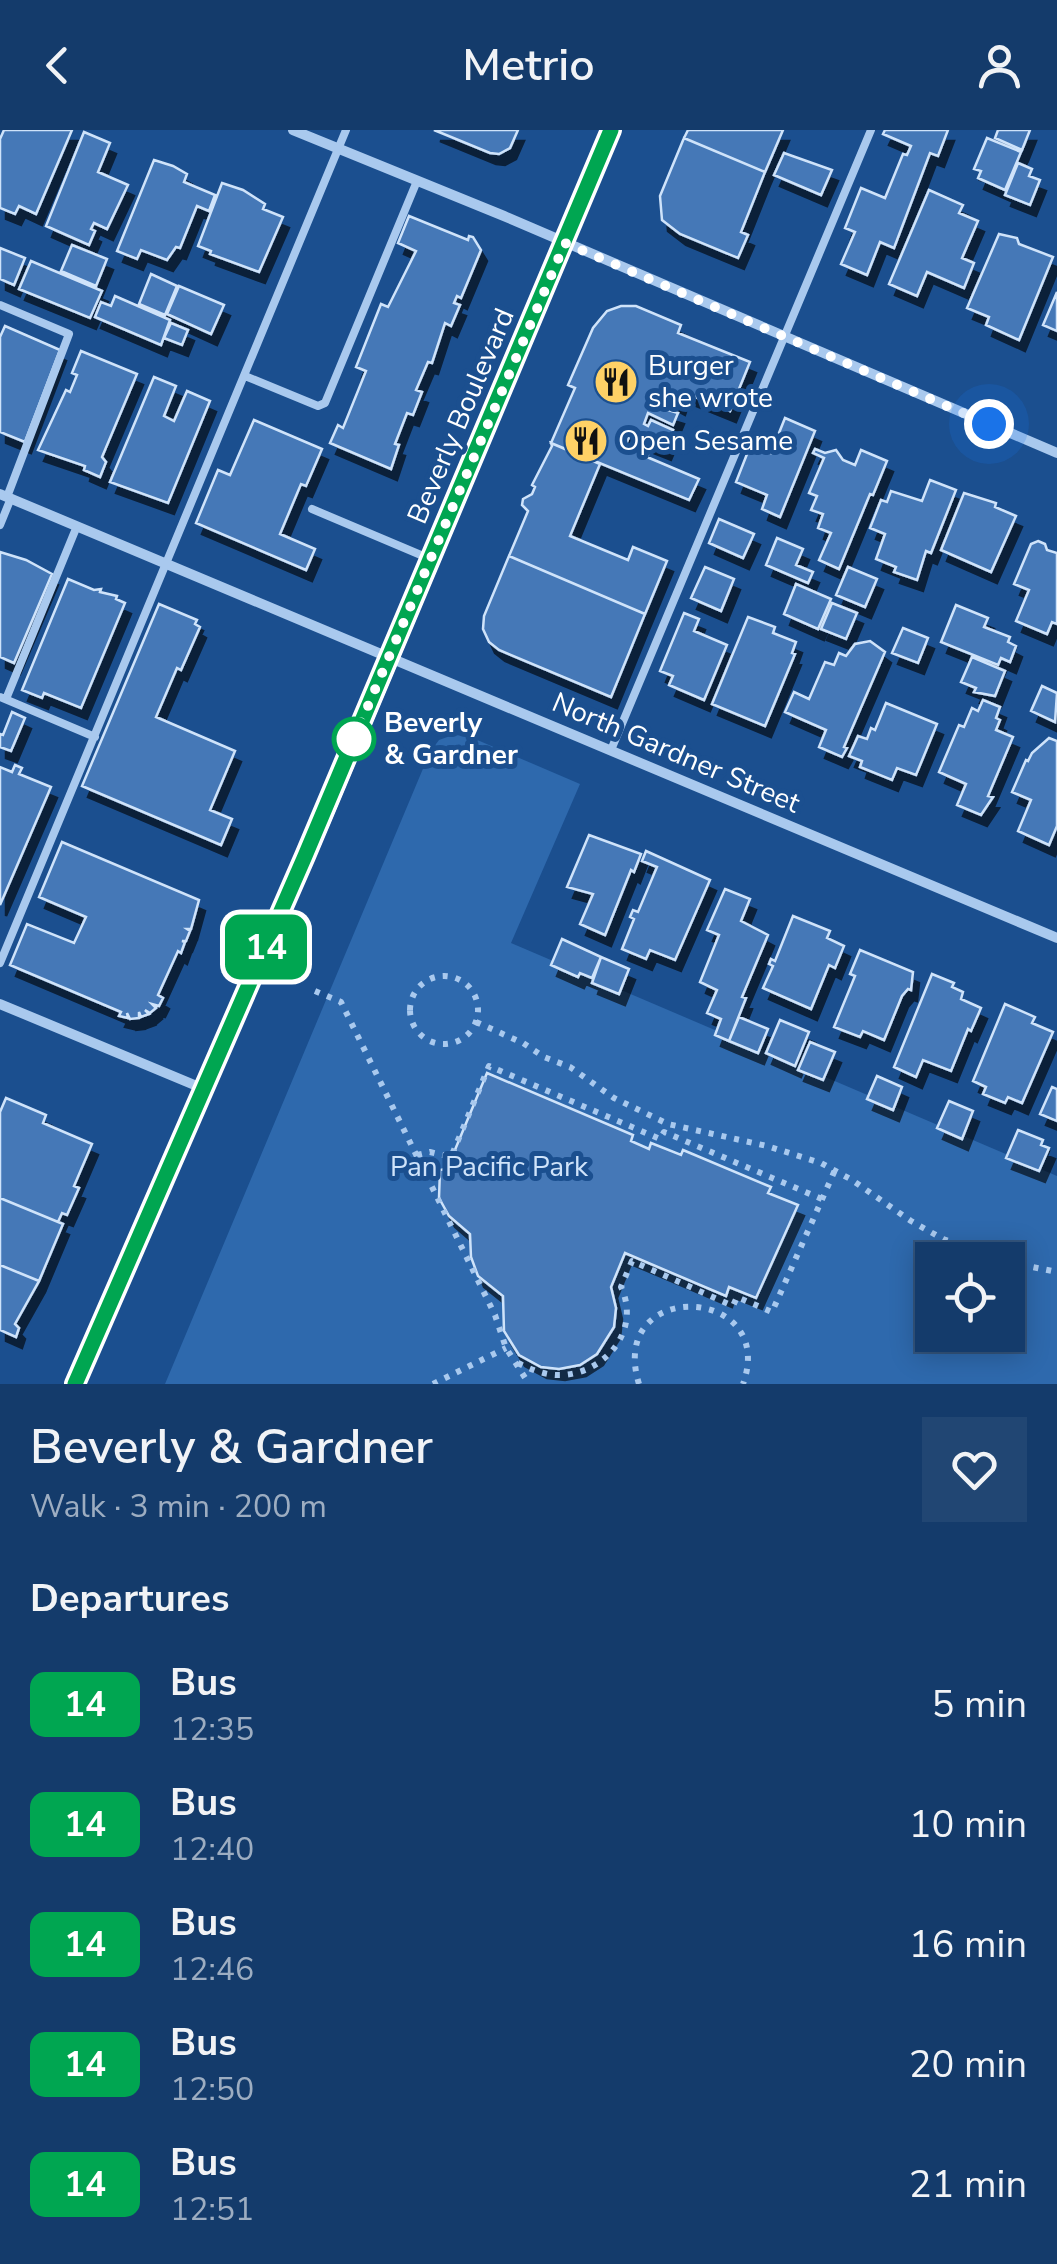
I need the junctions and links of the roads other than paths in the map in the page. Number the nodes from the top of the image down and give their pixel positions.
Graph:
1 (292, 130) edge
2 (346, 130) edge
3 (611, 130) edge
4 (871, 130) edge
5 (338, 150) junction
6 (417, 181) junction
7 (565, 243) junction
8 (0, 305) edge
9 (784, 338) junction
10 (245, 376) junction
11 (1057, 453) edge
12 (6, 496) edge
13 (312, 509) dead end
14 (0, 524) edge
15 (77, 526) junction
16 (430, 558) junction
17 (167, 564) junction
18 (389, 656) junction
19 (3, 698) edge
20 (95, 737) junction
21 (611, 750) junction
22 (1057, 938) edge
23 (0, 963) edge
24 (0, 1004) edge
25 (205, 1089) junction
26 (75, 1384) edge

1 - 5 street
2 - 5 lane
3 - 7 main road, Beverly Boulevard
4 - 9 lane
5 - 6 street
5 - 10 lane
6 - 7 street
6 - 10 lane
7 - 9 street
7 - 16 main road, Beverly Boulevard
8 - 12 lane
9 - 11 street
9 - 21 lane
10 - 17 lane
12 - 14 lane
12 - 15 street, North Gardner Street
13 - 16 lane
15 - 17 street, North Gardner Street
15 - 19 lane
16 - 18 main road, Beverly Boulevard
17 - 18 street, North Gardner Street
17 - 20 lane
18 - 21 street, North Gardner Street
18 - 25 main road, Beverly Boulevard
19 - 20 lane
20 - 23 lane
21 - 22 street, North Gardner Street
24 - 25 street
25 - 26 main road, Beverly Boulevard

